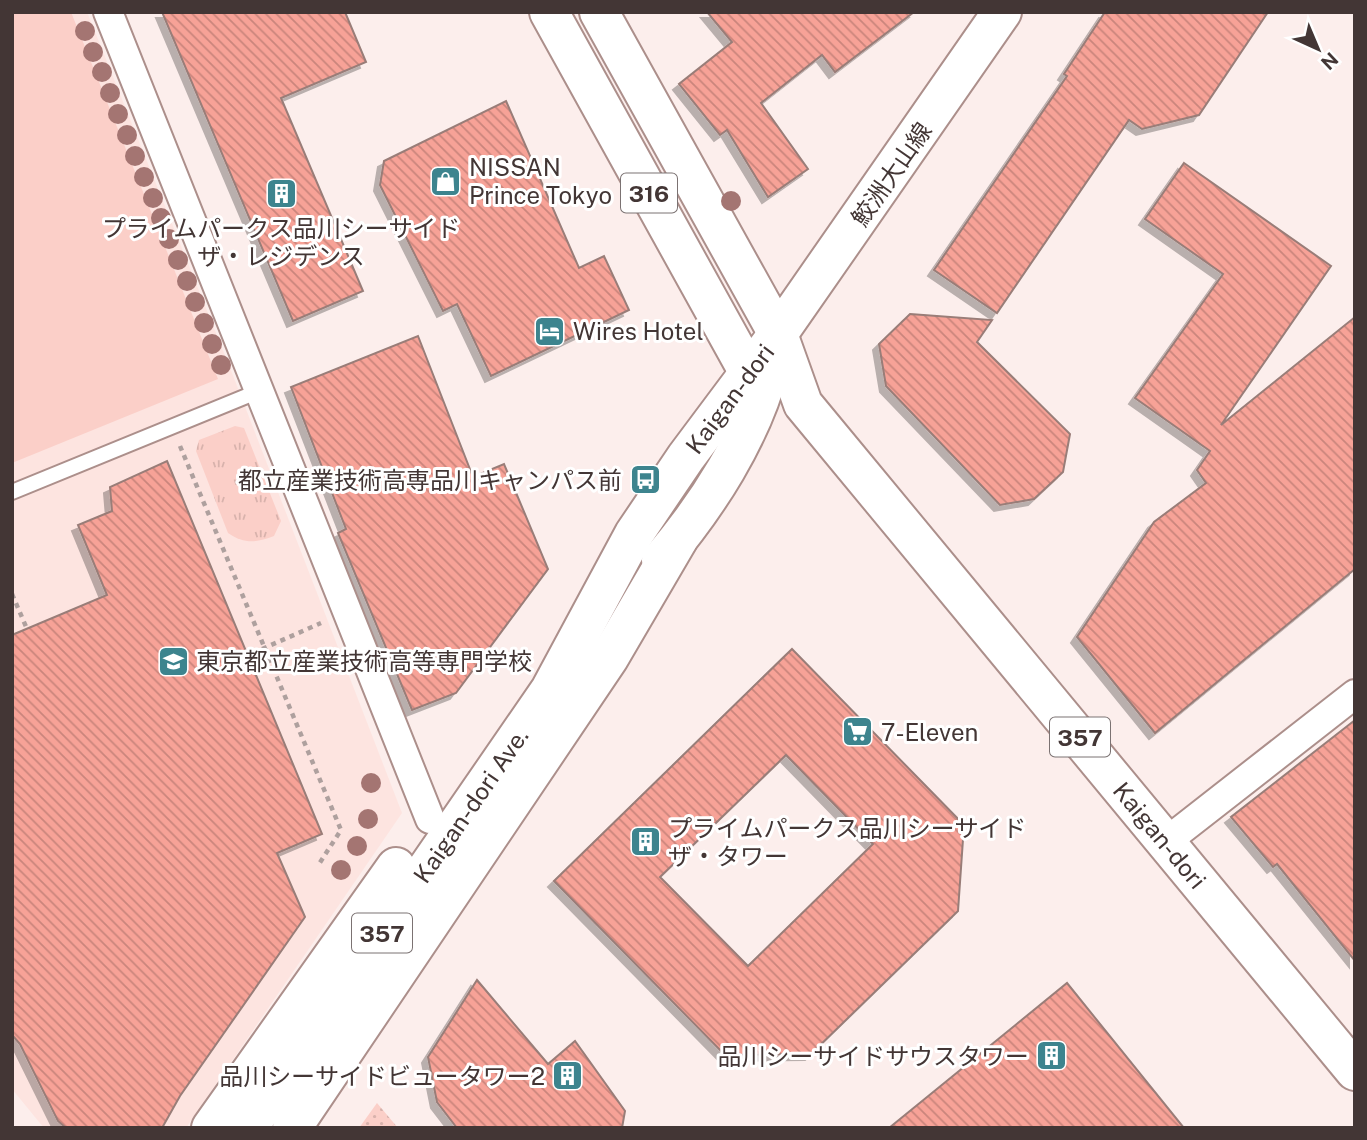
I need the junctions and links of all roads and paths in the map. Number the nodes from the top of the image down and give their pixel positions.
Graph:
1 (108, 12) edge
2 (549, 12) edge
3 (599, 12) edge
4 (1002, 12) edge
5 (778, 334) junction
6 (757, 382) junction
7 (259, 391) junction
8 (803, 404) junction
9 (172, 427) junction
10 (12, 492) edge
11 (634, 534) junction
12 (678, 540) junction
13 (12, 594) edge
14 (323, 622) dead end
15 (27, 629) dead end
16 (264, 648) junction
17 (253, 653) dead end
18 (550, 690) junction
19 (1355, 694) edge
20 (430, 819) junction
21 (1167, 841) junction
22 (319, 864) dead end
23 (1355, 1071) edge
24 (211, 1128) edge
25 (248, 1128) edge
26 (292, 1128) edge

1 - 7 street
2 - 6 main road, 316
3 - 5 main road, 316
4 - 5 main road, 鮫洲大山線
5 - 6 main road, Kaigan-dori / 357
5 - 8 main road, 357
6 - 8 main road
6 - 11 main road, Kaigan-dori / 357
6 - 12 main road, Kaigan-dori / 357
7 - 9 lane
7 - 20 street
8 - 21 main road, Kaigan-dori / 357
9 - 10 lane
9 - 16 path
11 - 18 main road, Kaigan-dori / 357
11 - 20 main road
12 - 18 main road, Kaigan-dori / 357
12 - 26 main road
13 - 15 path
14 - 16 path
16 - 17 path
16 - 22 path
18 - 25 main road, Kaigan-dori Ave. / 357
19 - 21 street
20 - 24 main road
21 - 23 main road, Kaigan-dori / 357

